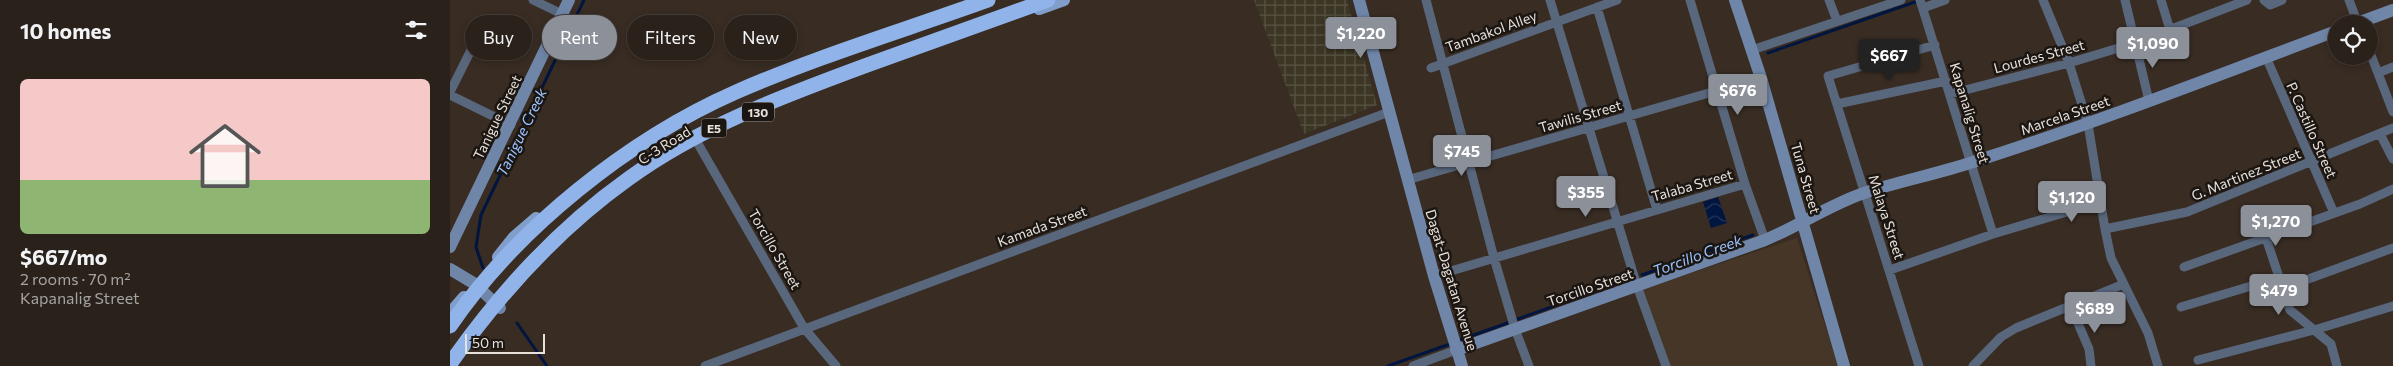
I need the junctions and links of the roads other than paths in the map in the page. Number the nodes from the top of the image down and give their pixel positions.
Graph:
1 (533, 0) edge
2 (569, 0) edge
3 (970, 0) edge
4 (988, 0) edge
5 (1048, 0) edge
6 (1064, 0) edge
7 (1359, 0) edge
8 (1426, 0) edge
9 (1550, 0) edge
10 (1617, 0) edge
11 (1690, 0) edge
12 (1735, 0) edge
13 (1829, 0) edge
14 (1901, 0) edge
15 (1944, 0) edge
16 (2043, 0) edge
17 (2125, 0) edge
18 (2161, 0) edge
19 (2247, 0) edge
20 (2282, 0) edge
21 (2349, 0) edge
22 (2267, 2) edge
23 (1921, 4) edge
24 (1597, 7) junction
25 (2393, 10) edge
26 (562, 14) junction
27 (2354, 15) edge
28 (2378, 15) edge
29 (1557, 21) junction
30 (1837, 21) junction
31 (2170, 30) junction
32 (2328, 34) edge
33 (2135, 43) junction
34 (1935, 45) junction
35 (1752, 50) junction
36 (2266, 57) junction
37 (466, 60) edge
38 (1442, 63) junction
39 (2069, 63) junction
40 (2375, 65) edge
41 (2393, 67) edge
42 (1431, 68) dead end
43 (2378, 73) junction
44 (1761, 78) junction
45 (1946, 81) junction
46 (1718, 90) junction
47 (450, 94) edge
48 (1950, 94) junction
49 (2149, 101) junction
50 (1837, 104) junction
51 (1389, 112) junction
52 (2393, 112) edge
53 (1629, 116) junction
54 (2088, 124) junction
55 (511, 125) junction
56 (1590, 128) junction
57 (2393, 128) edge
58 (2380, 134) junction
59 (696, 142) junction
60 (2393, 159) edge
61 (1469, 162) junction
62 (1971, 163) junction
63 (2311, 163) junction
64 (1407, 180) junction
65 (1745, 184) junction
66 (2393, 190) edge
67 (1865, 193) junction
68 (554, 202) junction
69 (2100, 202) junction
70 (1657, 210) junction
71 (2334, 214) junction
72 (1617, 222) junction
73 (1803, 223) junction
74 (578, 226) junction
75 (2104, 229) junction
76 (1993, 234) junction
77 (2266, 238) junction
78 (1765, 240) junction
79 (450, 247) edge
80 (2393, 248) edge
81 (1494, 258) junction
82 (2184, 267) dead end
83 (450, 269) edge
84 (1890, 270) junction
85 (1434, 276) junction
86 (2278, 278) junction
87 (474, 284) junction
88 (2124, 284) junction
89 (1637, 286) junction
90 (2282, 289) junction
91 (2393, 306) edge
92 (2071, 307) junction
93 (2181, 307) dead end
94 (500, 308) junction
95 (450, 313) edge
96 (450, 326) edge
97 (804, 328) junction
98 (1515, 329) junction
99 (2314, 330) junction
100 (1456, 350) junction
101 (2198, 360) dead end
102 (451, 365) edge
103 (705, 366) edge
104 (836, 366) edge
105 (1413, 366) edge
106 (1462, 366) edge
107 (1529, 366) edge
108 (1666, 366) edge
109 (1844, 366) edge
110 (1919, 366) edge
111 (1973, 366) edge
112 (2091, 366) edge
113 (2158, 366) edge
114 (2337, 366) edge

1 - 26 street
2 - 26 street, Tanigue Street
3 - 68 main road, C-3 Road / 130
4 - 96 highway, E5
5 - 102 highway, E5
6 - 59 main road, C-3 Road / 130
7 - 51 street, Dagat-Dagatan Avenue
8 - 38 street
9 - 29 street
10 - 24 street, Tambakol Alley
11 - 46 street
12 - 35 street, Tuna Street
13 - 30 street
14 - 30 street
15 - 23 street
16 - 39 street
17 - 33 street
18 - 31 street
19 - 31 street, Lourdes Street
20 - 22 street
21 - 27 street
23 - 34 street, Kapanalig Street
24 - 29 street, Tambakol Alley
24 - 53 street
25 - 28 street
26 - 55 street, Tanigue Street
29 - 38 street, Tambakol Alley
29 - 56 street
30 - 35 street
31 - 33 street, Lourdes Street
32 - 36 street, Marcela Street
33 - 39 street, Lourdes Street
33 - 49 street
34 - 45 street, Kapanalig Street
34 - 50 street, Malaya Street
35 - 44 street, Tuna Street
36 - 49 street, Marcela Street
36 - 63 street, P. Castillo Street
37 - 47 street
38 - 42 street, Tambakol Alley
38 - 61 street
39 - 48 street, Lourdes Street
39 - 54 street
40 - 43 street
41 - 43 street
43 - 52 street
44 - 46 street, Tawilis Street
44 - 73 street, Tuna Street
45 - 48 street, Kapanalig Street
45 - 50 street
46 - 53 street, Tawilis Street
46 - 65 street
47 - 55 street
48 - 62 street, Kapanalig Street
49 - 54 street, Marcela Street
50 - 67 street, Malaya Street
51 - 64 street, Dagat-Dagatan Avenue
51 - 97 street, Kamada Street
53 - 56 street, Tawilis Street
53 - 70 street
54 - 62 street, Marcela Street
54 - 69 street
55 - 79 street, Tanigue Street
56 - 61 street, Tawilis Street
56 - 72 street
57 - 58 street, G. Martinez Street
58 - 60 street
58 - 63 street, G. Martinez Street
59 - 74 main road, C-3 Road / 130
59 - 97 street, Torcillo Street
61 - 64 street, Tawilis Street
61 - 81 street
62 - 67 street, Marcela Street
62 - 76 street, Kapanalig Street
63 - 71 street, P. Castillo Street
63 - 75 street, G. Martinez Street
64 - 85 street, Dagat-Dagatan Avenue
65 - 70 street, Talaba Street
65 - 78 street
66 - 71 street
67 - 73 street, Marcela Street
67 - 84 street, Malaya Street
68 - 74 main road
68 - 87 main road, C-3 Road / 130
69 - 75 street
69 - 76 street
70 - 72 street, Talaba Street
71 - 77 street
72 - 81 street, Talaba Street
72 - 89 street
73 - 78 street, Torcillo Street
73 - 109 street, Tuna Street
74 - 94 main road, C-3 Road / 130
75 - 88 street
76 - 84 street
77 - 82 street
77 - 86 street
78 - 89 street, Torcillo Street
80 - 90 street
81 - 85 street, Talaba Street
81 - 98 street
83 - 87 street
84 - 110 street, Malaya Street
85 - 100 street, Dagat-Dagatan Avenue
86 - 90 street
86 - 93 street
87 - 94 street
87 - 95 main road, C-3 Road / 130
88 - 92 street
88 - 113 street
89 - 98 street, Torcillo Street
89 - 108 street
90 - 99 street
91 - 99 street
92 - 111 street
92 - 112 street
94 - 102 main road, C-3 Road / 130
97 - 103 street, Kamada Street
97 - 104 street, Torcillo Street
98 - 100 street, Torcillo Street
98 - 107 street
99 - 101 street
99 - 114 street
100 - 105 street, Torcillo Street
100 - 106 street, Dagat-Dagatan Avenue

